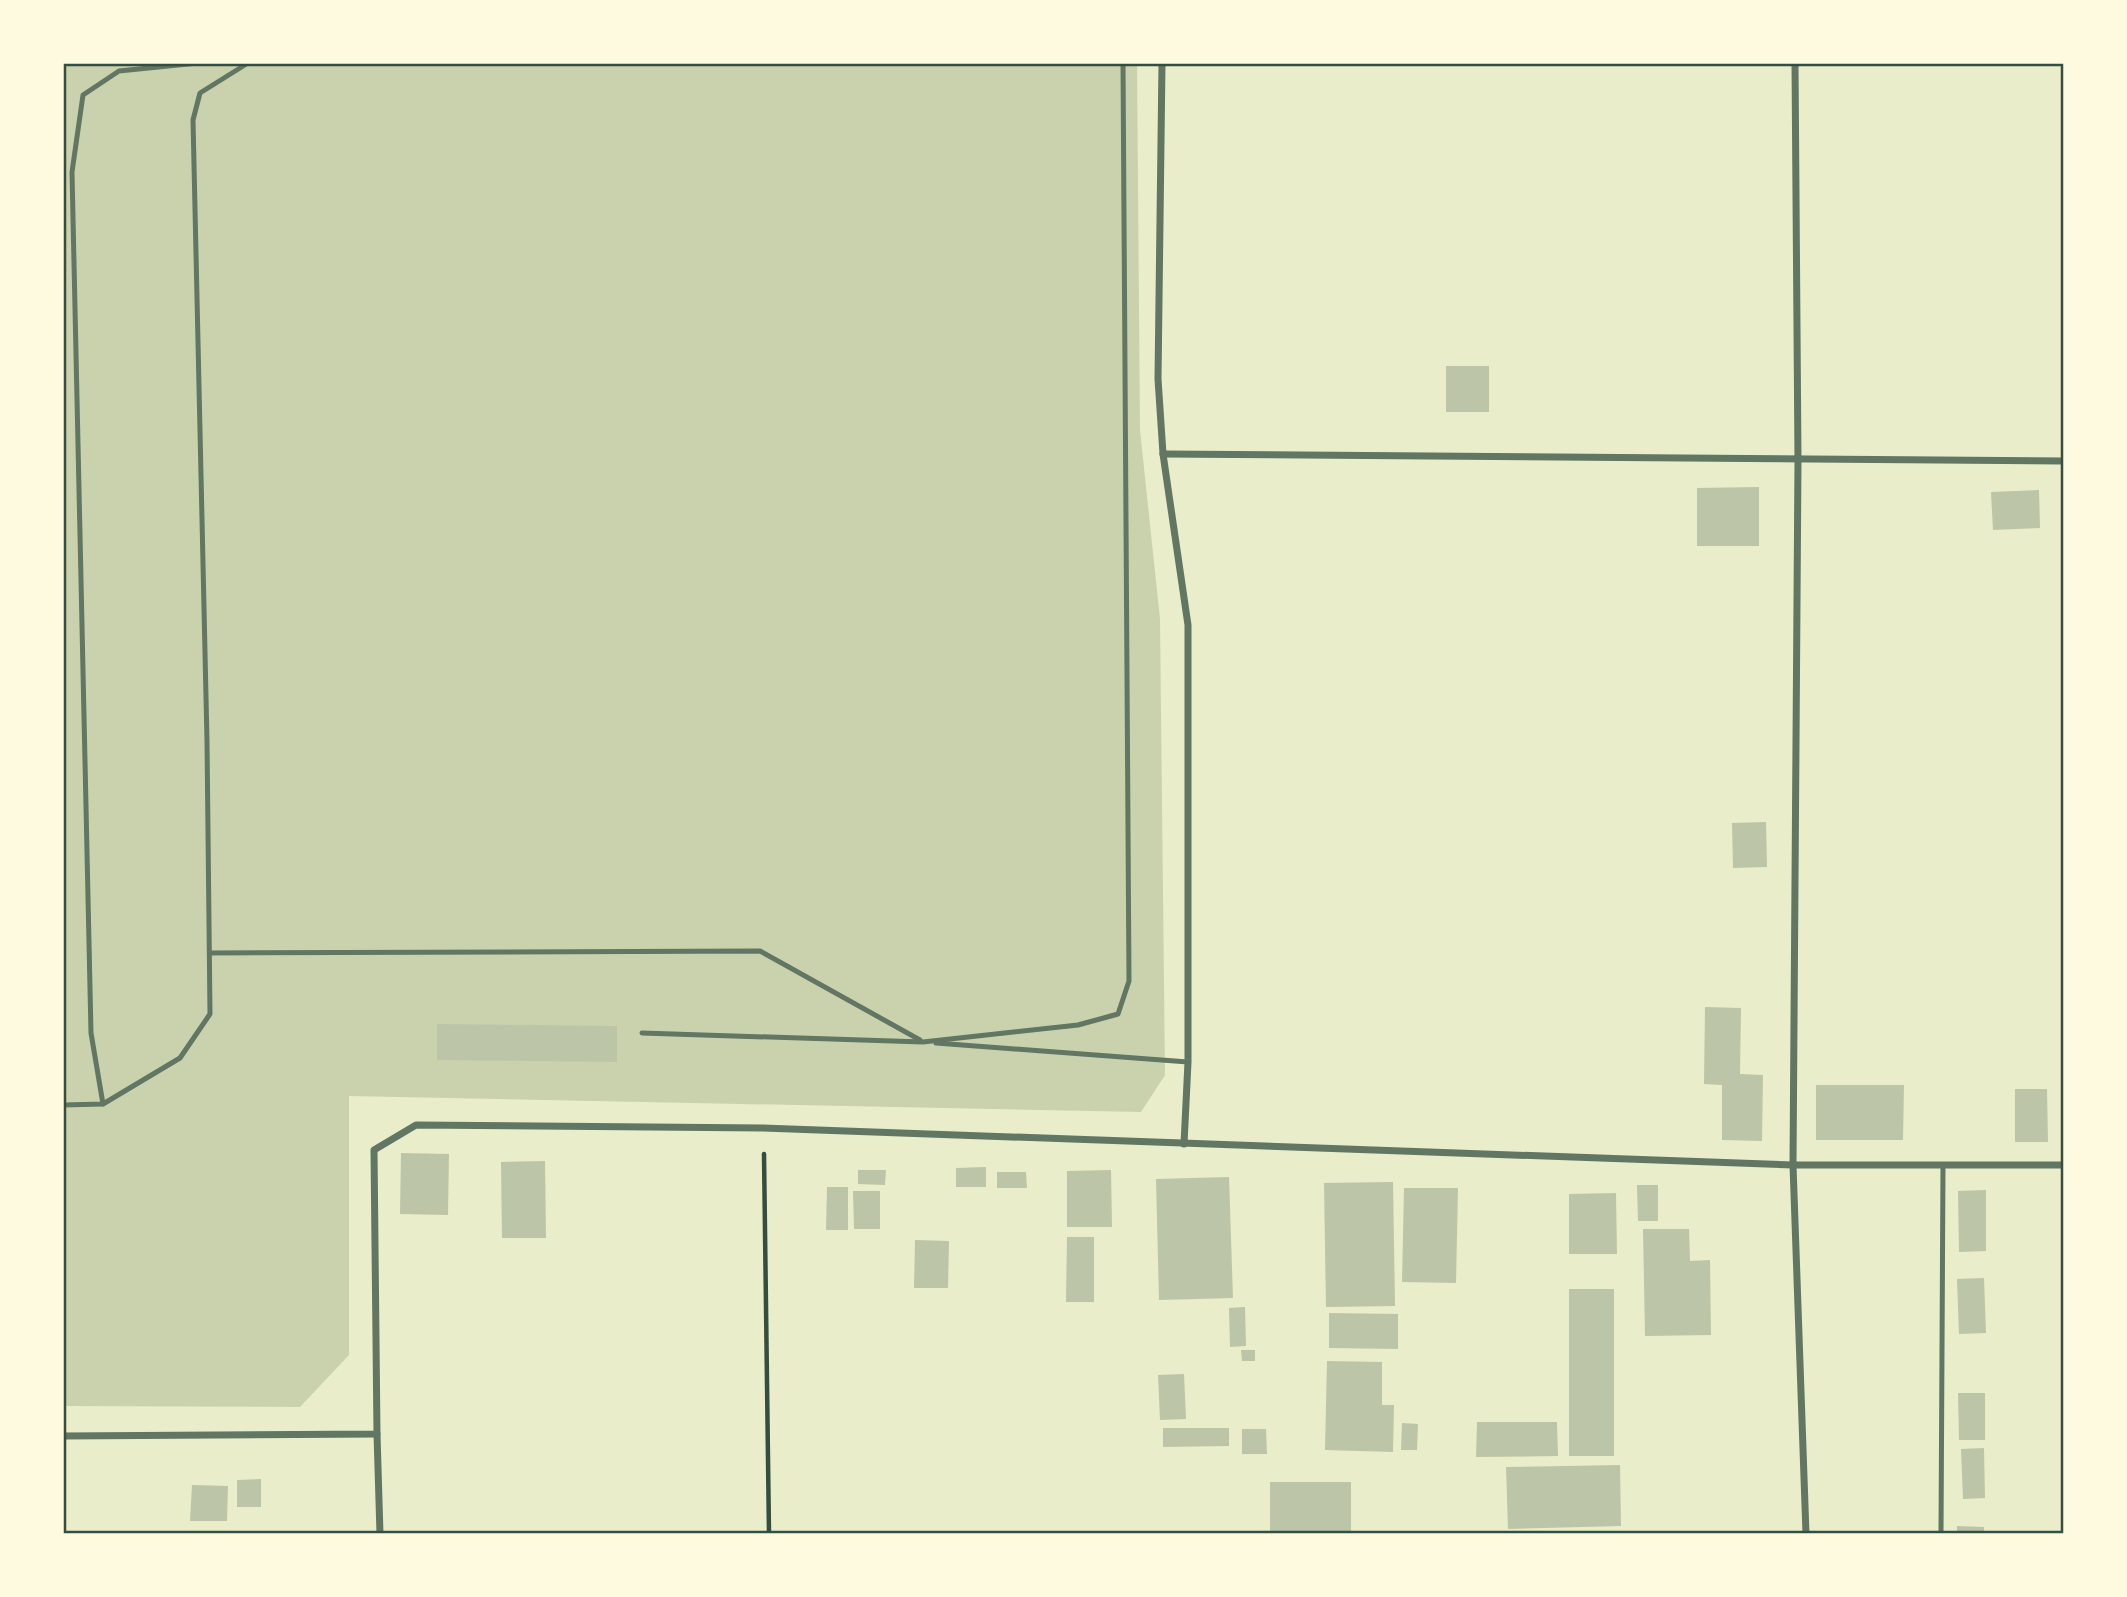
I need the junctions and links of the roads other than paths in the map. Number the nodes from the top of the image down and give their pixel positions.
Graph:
1 (198, 63) edge
2 (248, 63) edge
3 (1123, 63) edge
4 (1162, 63) edge
5 (1795, 63) edge
6 (1163, 454) junction
7 (1798, 460) junction
8 (2064, 461) edge
9 (210, 953) junction
10 (642, 1033) dead end
11 (923, 1042) junction
12 (1188, 1062) junction
13 (103, 1104) junction
14 (63, 1105) edge
15 (1184, 1144) junction
16 (1793, 1165) junction
17 (1943, 1165) junction
18 (2064, 1165) edge
19 (377, 1434) junction
20 (63, 1436) edge
21 (380, 1534) edge
22 (1807, 1534) edge
23 (1941, 1534) edge

1 - 13 lane
2 - 9 lane
3 - 11 lane
4 - 6 street
5 - 7 street
6 - 7 street
6 - 12 street
7 - 8 street
7 - 16 street
9 - 11 lane
9 - 13 lane
10 - 11 lane
11 - 12 lane
12 - 15 street
13 - 14 lane
15 - 16 street
15 - 19 street
16 - 17 street
16 - 22 street
17 - 18 street
17 - 23 lane
19 - 20 street
19 - 21 street

